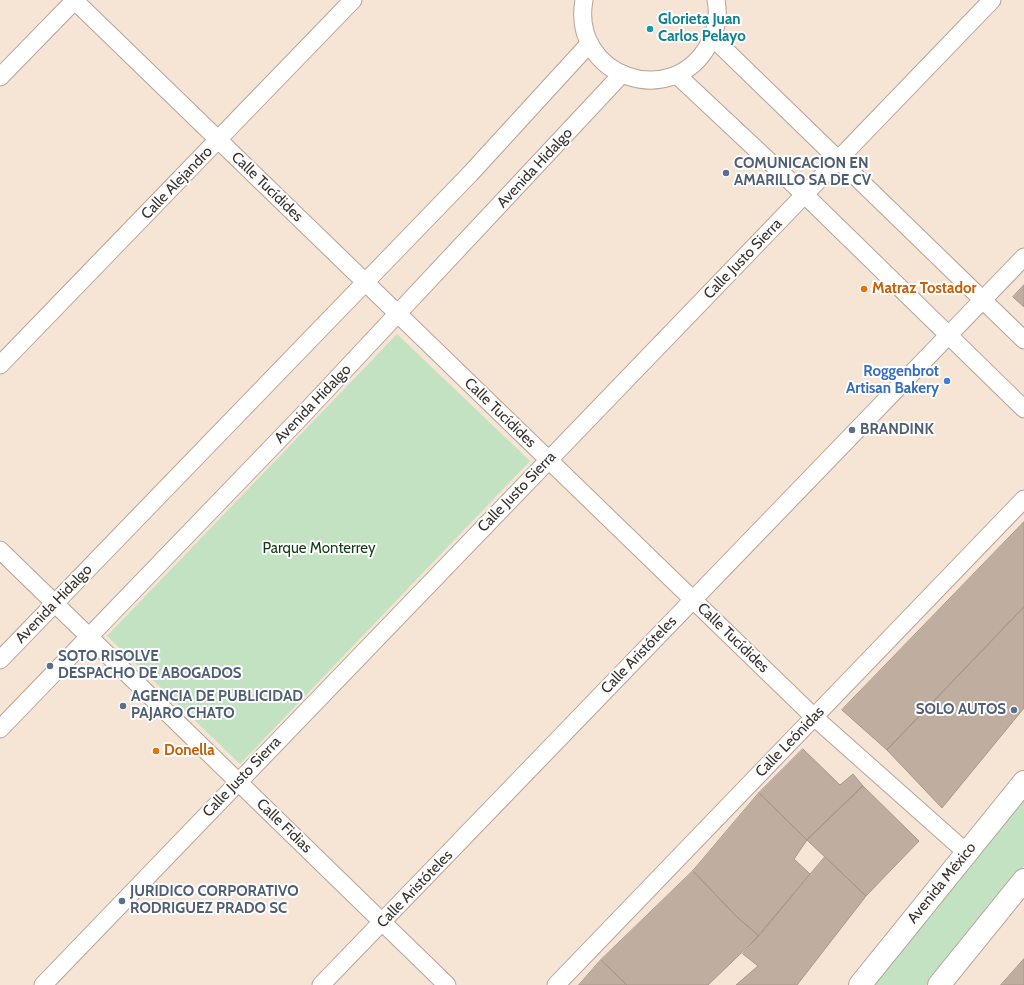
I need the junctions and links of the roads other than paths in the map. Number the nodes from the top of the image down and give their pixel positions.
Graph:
1 (74, 0) edge
2 (353, 0) edge
3 (584, 0) edge
4 (716, 0) edge
5 (992, 0) edge
6 (713, 38) junction
7 (589, 44) junction
8 (621, 75) junction
9 (678, 75) junction
10 (0, 77) edge
11 (218, 140) junction
12 (838, 161) junction
13 (805, 195) junction
14 (1024, 257) edge
15 (365, 282) junction
16 (982, 299) junction
17 (398, 314) junction
18 (948, 334) junction
19 (1024, 340) edge
20 (0, 365) edge
21 (1024, 409) edge
22 (549, 460) junction
23 (1024, 498) edge
24 (0, 550) edge
25 (693, 599) junction
26 (54, 603) junction
27 (89, 637) junction
28 (0, 660) edge
29 (814, 717) junction
30 (0, 729) edge
31 (238, 782) junction
32 (1024, 782) edge
33 (967, 853) junction
34 (1024, 880) edge
35 (382, 922) junction
36 (43, 985) edge
37 (321, 985) edge
38 (447, 985) edge
39 (556, 985) edge
40 (860, 985) edge
41 (939, 985) edge

1 - 10 street
1 - 11 street, Calle Tucídides
2 - 11 street, Calle Alejandro
3 - 7 street
4 - 6 street
5 - 12 street, Calle Justo Sierra
6 - 9 street
6 - 12 street
7 - 8 street
7 - 15 street, Avenida Hidalgo
8 - 9 street
8 - 17 street, Avenida Hidalgo
9 - 13 street
11 - 15 street, Calle Tucídides
11 - 20 street, Calle Alejandro
12 - 13 street, Calle Justo Sierra
12 - 16 street
13 - 18 street
13 - 22 street, Calle Justo Sierra
14 - 16 street, Calle Aristóteles
15 - 17 street, Calle Tucídides
15 - 26 street, Avenida Hidalgo
16 - 18 street, Calle Aristóteles
16 - 19 street
17 - 22 street, Calle Tucídides
17 - 27 street, Avenida Hidalgo
18 - 21 street
18 - 25 street, Calle Aristóteles
22 - 25 street, Calle Tucídides
22 - 31 street, Calle Justo Sierra
23 - 29 street, Calle Leónidas
24 - 26 street, Calle Fidias
25 - 29 street, Calle Tucídides
25 - 35 street, Calle Aristóteles
26 - 27 street, Calle Fidias
26 - 28 street, Avenida Hidalgo
27 - 30 street, Avenida Hidalgo
27 - 31 street, Calle Fidias
29 - 33 street, Calle Tucídides
29 - 39 street, Calle Leónidas
31 - 35 street, Calle Fidias
31 - 36 street, Calle Justo Sierra
32 - 33 main road, Avenida México
33 - 40 main road, Avenida México
34 - 41 main road
35 - 37 street, Calle Aristóteles
35 - 38 street, Calle Fidias

